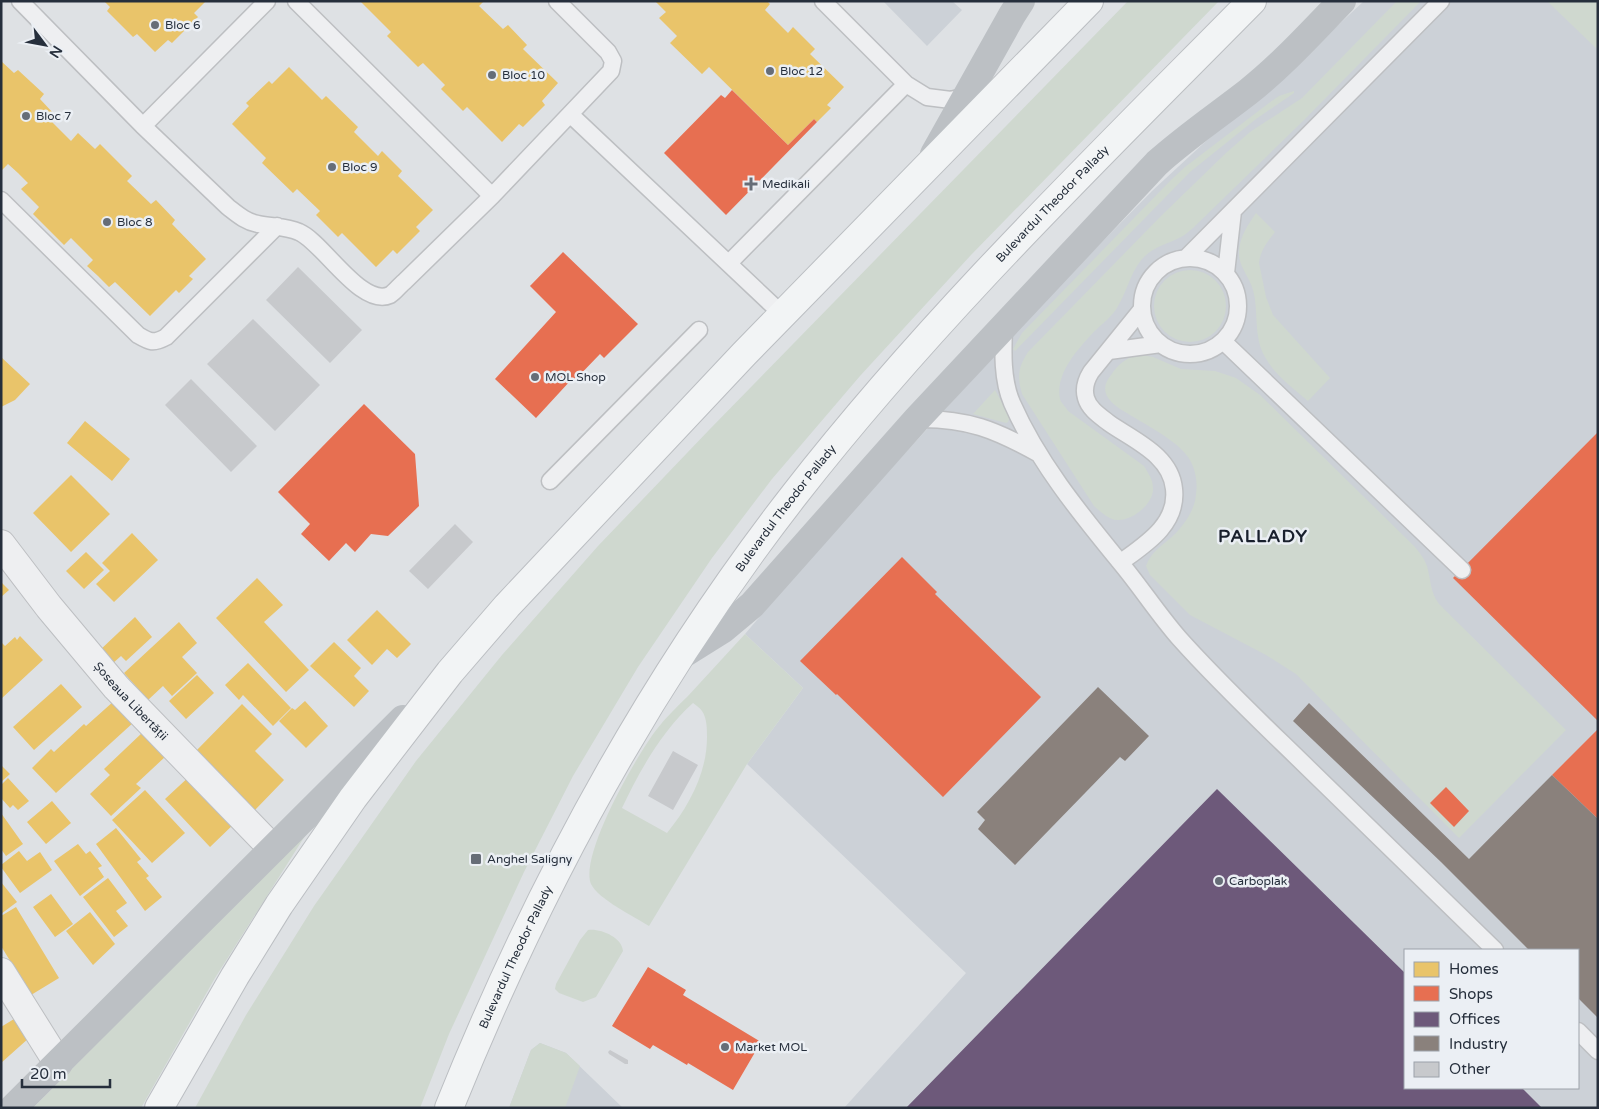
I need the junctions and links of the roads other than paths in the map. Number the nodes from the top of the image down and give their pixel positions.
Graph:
1 (20, 1) edge
2 (267, 1) edge
3 (296, 1) edge
4 (557, 1) edge
5 (823, 1) edge
6 (1021, 1) edge
7 (1089, 1) edge
8 (1252, 1) edge
9 (1342, 1) edge
10 (1441, 1) edge
11 (906, 84) junction
12 (966, 96) junction
13 (571, 115) junction
14 (143, 126) junction
15 (925, 169) junction
16 (492, 196) junction
17 (1, 200) edge
18 (1233, 211) junction
19 (277, 226) junction
20 (1187, 257) junction
21 (729, 263) junction
22 (1226, 273) junction
23 (1142, 309) junction
24 (783, 315) junction
25 (1004, 324) junction
26 (699, 330) dead end
27 (1223, 341) junction
28 (1161, 344) junction
29 (1109, 350) junction
30 (917, 419) junction
31 (1039, 454) junction
32 (550, 481) dead end
33 (1, 544) edge
34 (1121, 562) junction
35 (1462, 570) dead end
36 (682, 655) junction
37 (450, 672) junction
38 (272, 848) junction
39 (1494, 949) edge
40 (1, 972) edge
41 (1579, 1032) edge
42 (1598, 1050) edge
43 (58, 1063) junction
44 (13, 1108) edge
45 (160, 1108) edge
46 (449, 1108) edge

1 - 14 lane
2 - 14 lane
3 - 16 lane
4 - 13 lane
5 - 11 lane
6 - 12 street
7 - 15 main road
8 - 36 main road, Bulevardul Theodor Pallady
9 - 25 street
10 - 18 lane
11 - 12 lane
11 - 21 lane
12 - 15 street
13 - 16 lane
13 - 21 lane
14 - 19 lane
15 - 24 main road
16 - 19 lane
17 - 19 lane
18 - 20 lane
18 - 22 lane
20 - 22 lane
20 - 23 lane
21 - 24 lane
22 - 27 lane
23 - 28 lane
23 - 29 lane
24 - 37 main road
25 - 30 street
25 - 31 lane
26 - 32 lane
27 - 28 lane
27 - 35 lane
28 - 29 lane
29 - 34 lane
30 - 31 lane
30 - 36 street
31 - 34 lane
33 - 38 street, Șoseaua Libertății
34 - 39 lane
36 - 46 main road, Bulevardul Theodor Pallady
37 - 38 street
37 - 45 main road
38 - 43 street
40 - 43 street
41 - 42 lane
43 - 44 street

